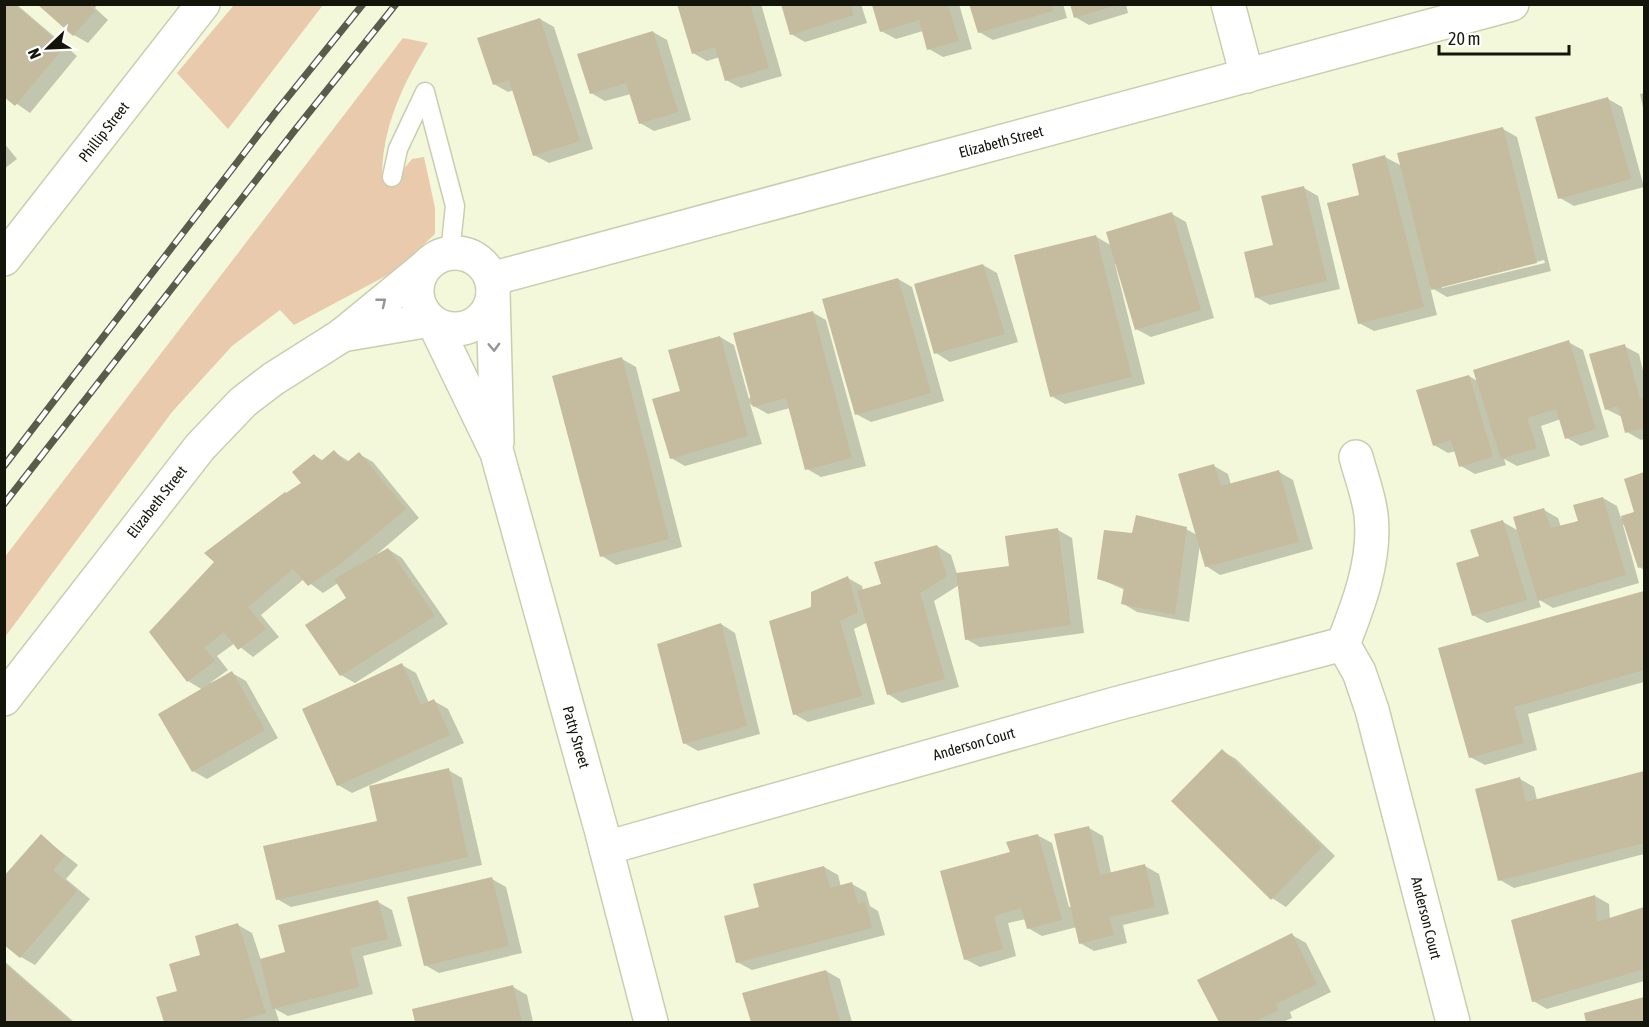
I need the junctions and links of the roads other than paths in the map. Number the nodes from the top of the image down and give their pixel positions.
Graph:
1 (203, 4) edge
2 (1228, 4) edge
3 (1512, 4) edge
4 (1247, 75) junction
5 (392, 177) dead end
6 (4, 259) edge
7 (437, 260) junction
8 (492, 284) junction
9 (432, 321) junction
10 (340, 336) junction
11 (497, 453) junction
12 (1356, 457) dead end
13 (1343, 644) junction
14 (4, 699) edge
15 (606, 848) junction
16 (651, 1023) edge
17 (1453, 1023) edge

1 - 6 street, Phillip Street
2 - 4 street
3 - 4 street, Elizabeth Street
4 - 8 street, Elizabeth Street
5 - 7 lane
7 - 8 street
7 - 9 street
10 -> 7 street, Elizabeth Street
8 - 9 street
8 -> 11 street, Patty Street
9 - 10 street, Elizabeth Street
9 - 11 street, Patty Street
10 - 14 street, Elizabeth Street
11 - 15 street, Patty Street
12 - 13 street
13 - 15 street, Anderson Court
13 - 17 street, Anderson Court
15 - 16 street, Patty Street

